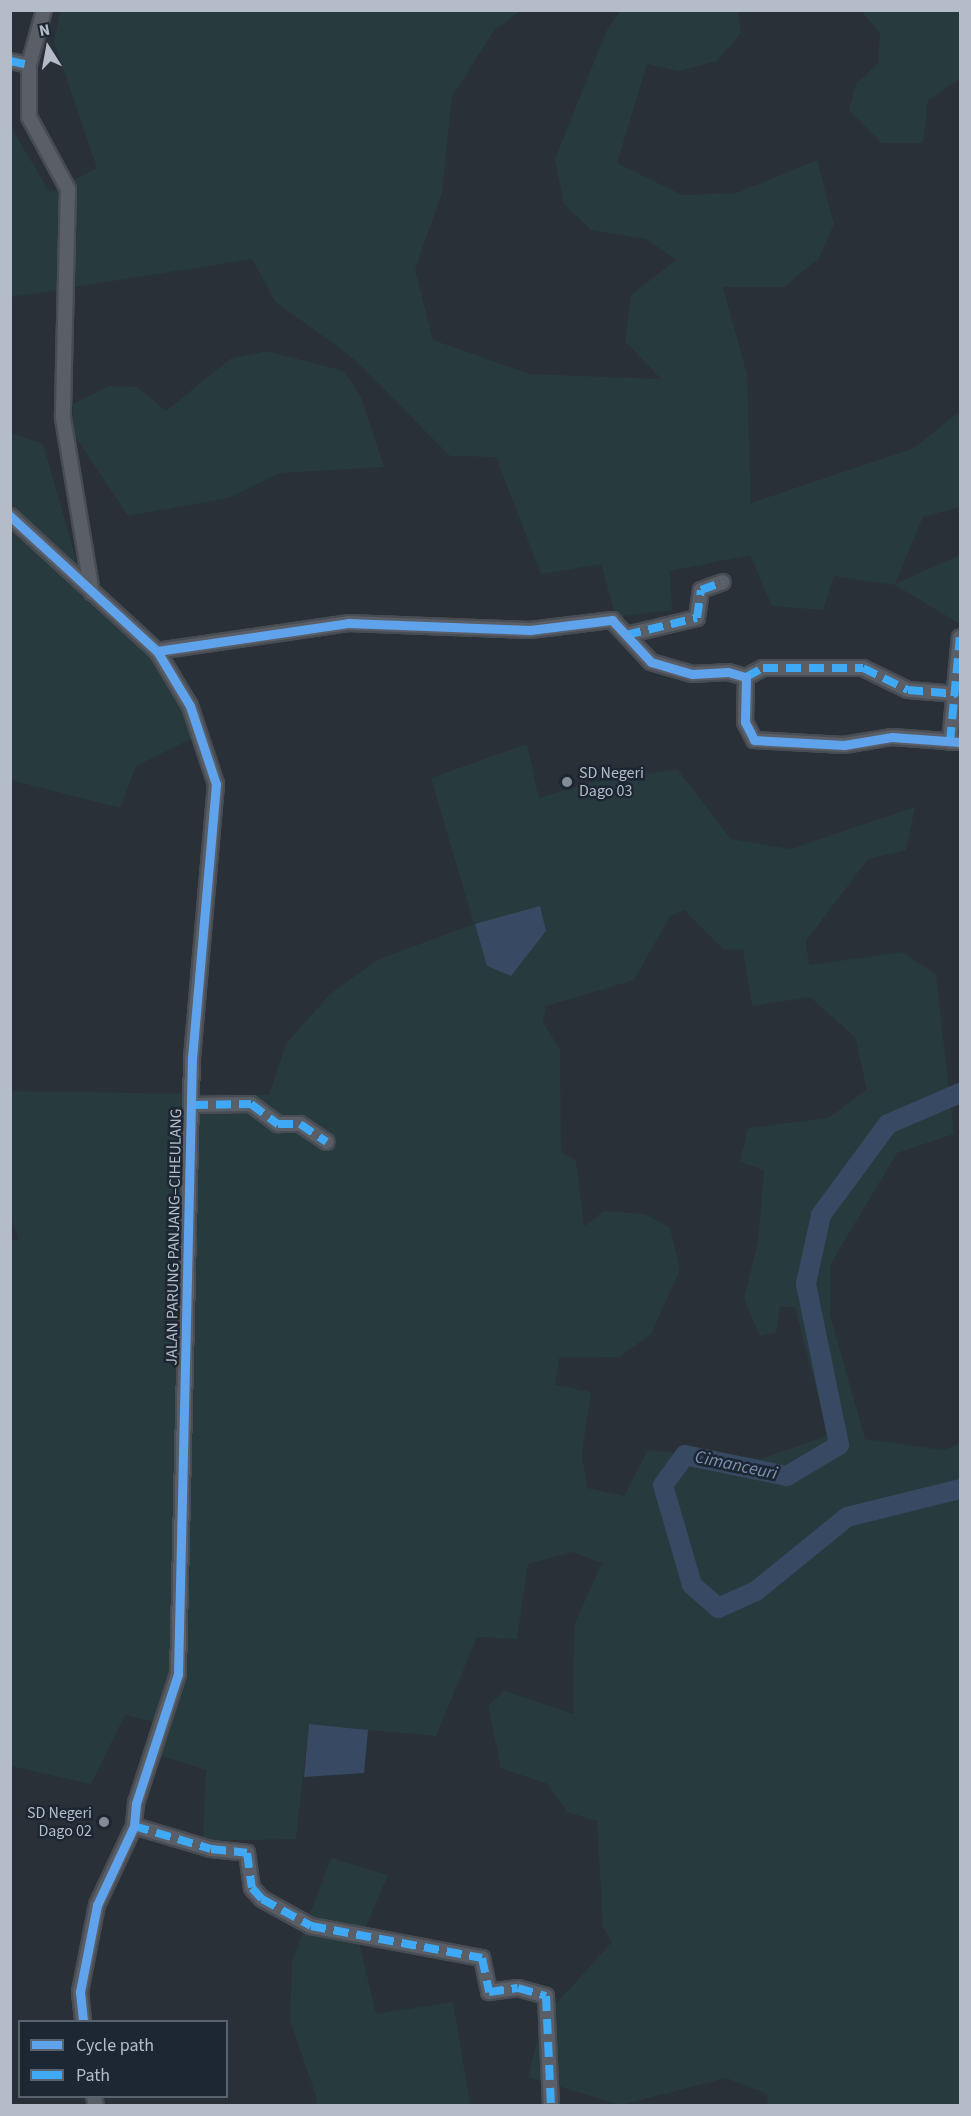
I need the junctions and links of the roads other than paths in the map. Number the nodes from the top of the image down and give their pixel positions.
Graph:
1 (45, 10) edge
2 (10, 61) edge
3 (29, 65) junction
4 (10, 516) edge
5 (723, 582) dead end
6 (92, 593) junction
7 (626, 635) junction
8 (960, 637) edge
9 (157, 651) junction
10 (746, 677) junction
11 (957, 694) junction
12 (955, 742) edge
13 (193, 1105) junction
14 (327, 1142) dead end
15 (134, 1826) junction
16 (83, 2020) edge
17 (551, 2106) edge

1 - 3 street
2 - 3 street
3 - 6 street
4 - 6 street, JALAN PARUNG PANJANG–CIHEULANG
5 - 7 street
6 - 9 street, JALAN PARUNG PANJANG–CIHEULANG
7 - 9 street
7 - 10 street
8 - 11 street
9 - 13 street, JALAN PARUNG PANJANG–CIHEULANG
10 - 11 street
10 - 12 street
11 - 12 street
13 - 14 street
13 - 15 street, JALAN PARUNG PANJANG–CIHEULANG
15 - 16 street, JALAN PARUNG PANJANG–CIHEULANG
15 - 17 street

